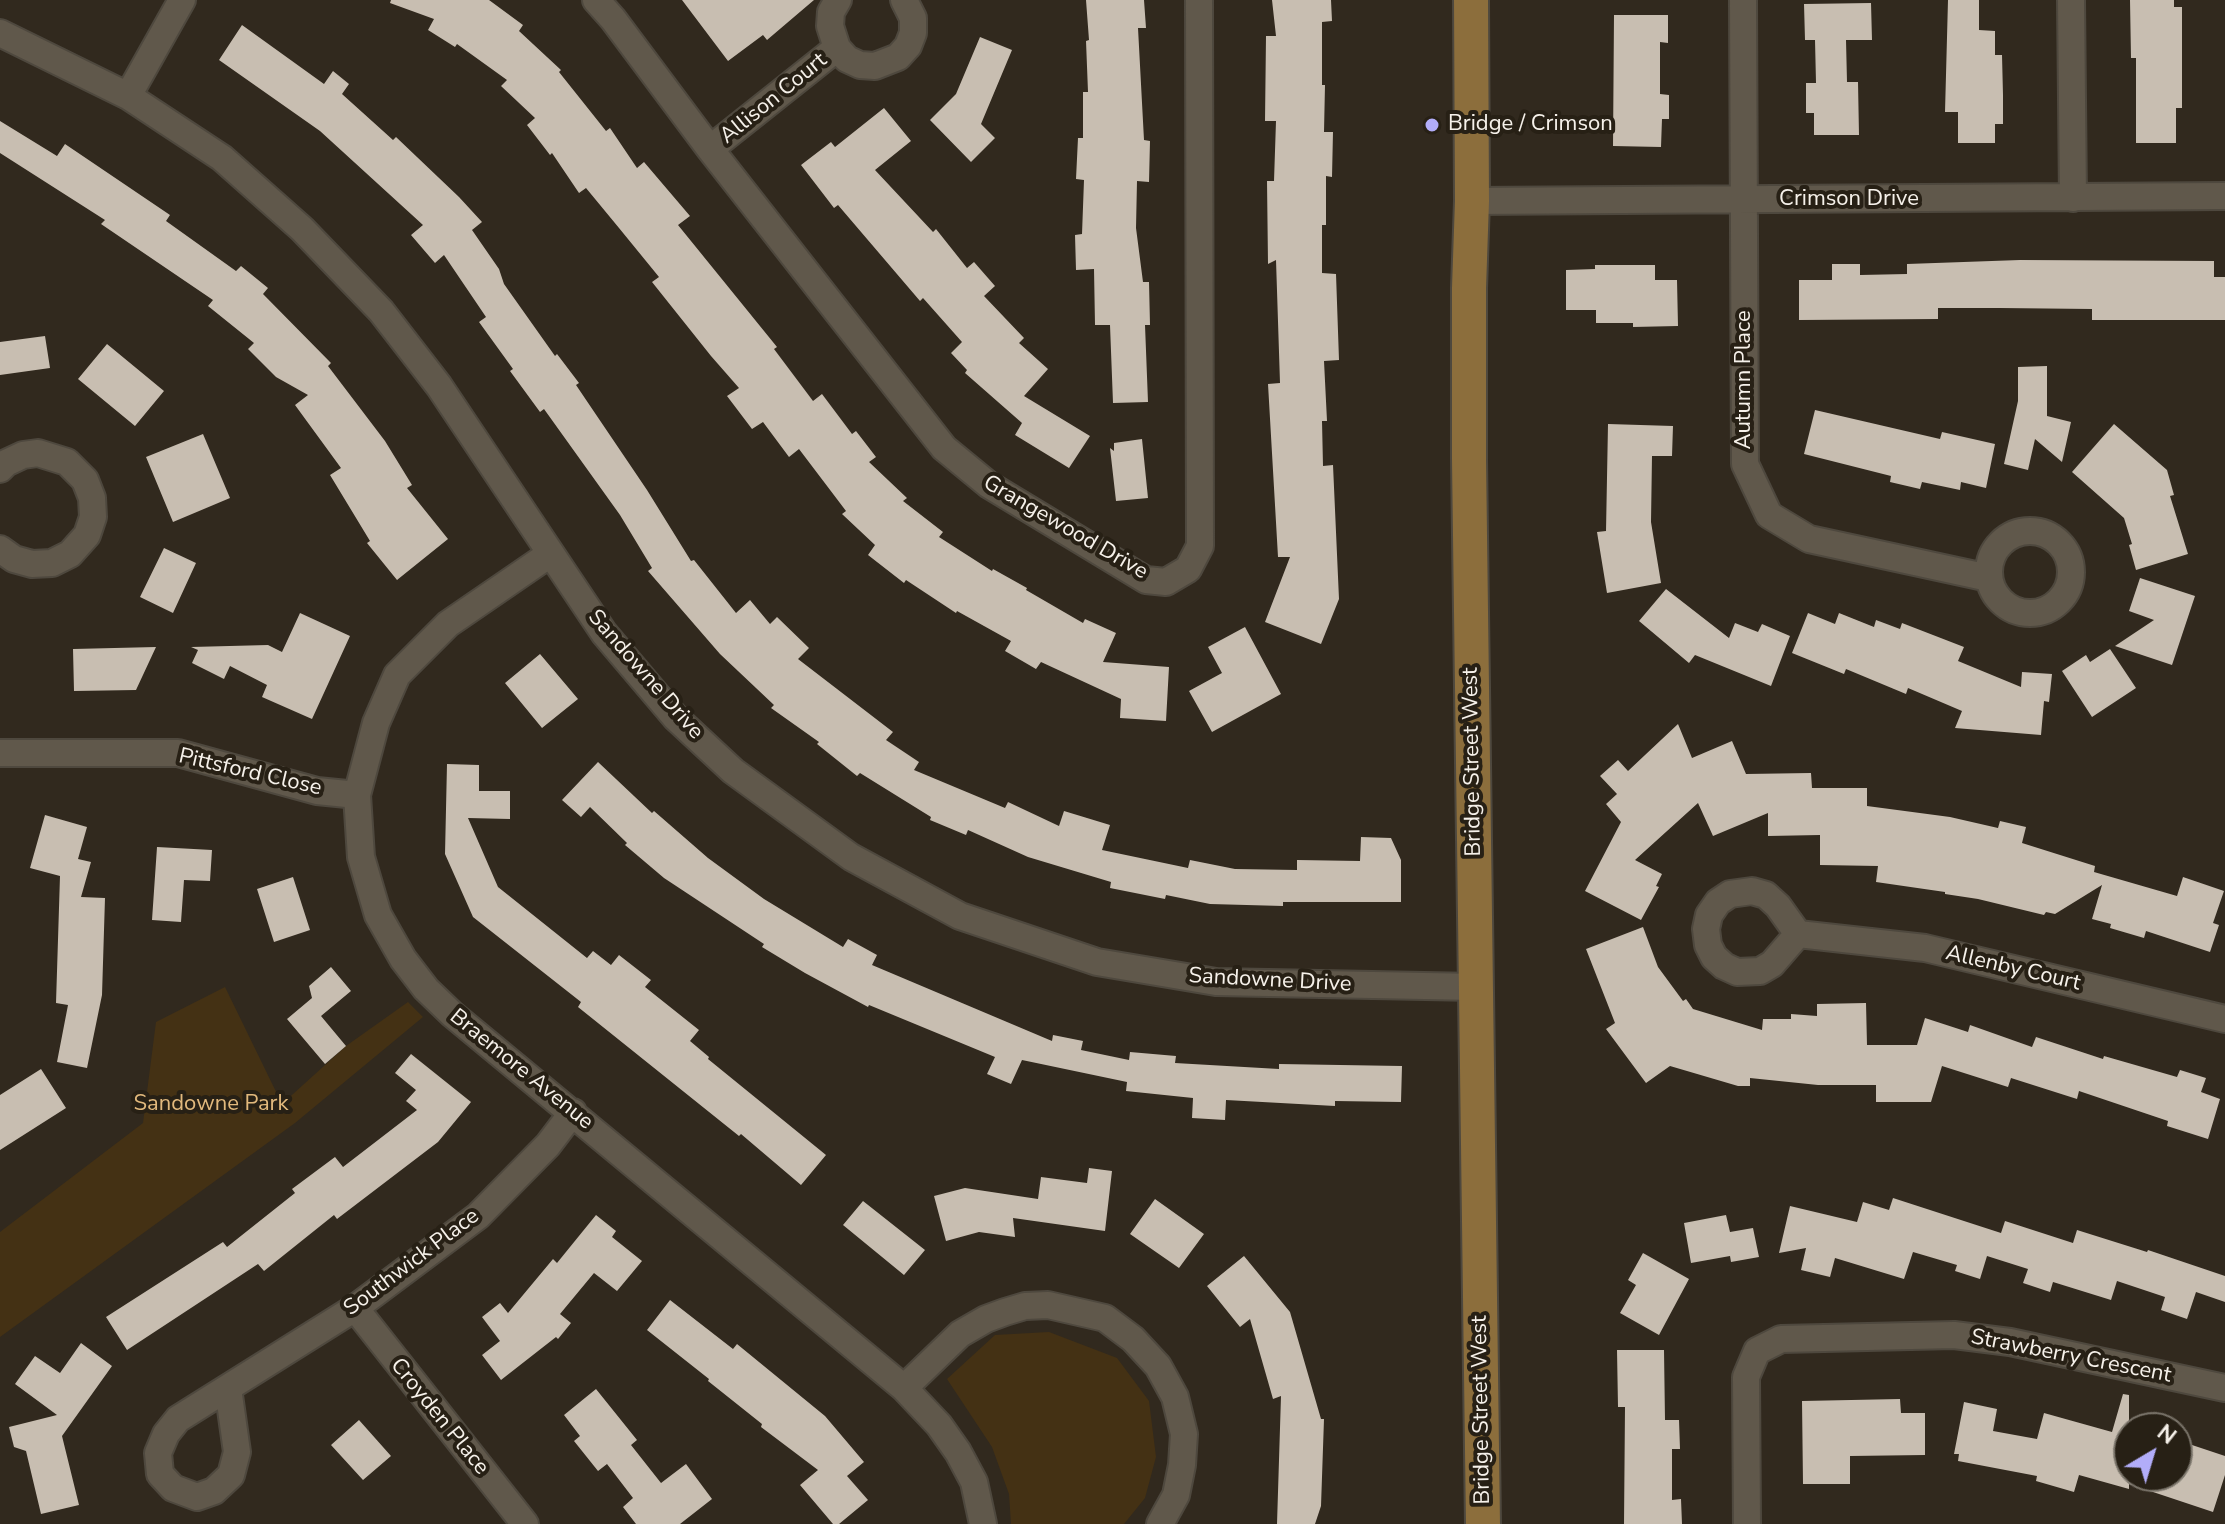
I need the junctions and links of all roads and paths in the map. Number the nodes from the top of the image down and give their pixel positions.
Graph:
1 (182, 0) edge
2 (596, 0) edge
3 (838, 0) edge
4 (904, 0) edge
5 (1199, 0) edge
6 (1471, 0) edge
7 (1743, 0) edge
8 (2071, 0) edge
9 (0, 33) edge
10 (837, 48) junction
11 (128, 96) junction
12 (710, 149) junction
13 (2225, 196) edge
14 (2073, 198) junction
15 (1472, 201) junction
16 (1743, 201) junction
17 (0, 469) edge
18 (0, 549) edge
19 (550, 554) junction
20 (1989, 578) dead end
21 (0, 753) edge
22 (357, 795) junction
23 (1798, 934) dead end
24 (1477, 987) junction
25 (2225, 1019) edge
26 (573, 1112) junction
27 (355, 1308) junction
28 (228, 1388) dead end
29 (904, 1388) junction
30 (2225, 1388) edge
31 (525, 1524) edge
32 (983, 1524) edge
33 (1160, 1524) edge
34 (1483, 1524) edge
35 (1747, 1524) edge

1 - 11 street
2 - 12 street, Grangewood Drive
3 - 10 street, Allison Court
4 - 10 street, Allison Court
5 - 12 street, Grangewood Drive
6 - 15 main road, Bridge Street West
7 - 16 street, Autumn Place
8 - 14 street
9 - 11 street, Sandowne Drive
10 - 12 street, Allison Court
11 - 19 street, Sandowne Drive
13 - 14 street, Crimson Drive
14 - 16 street, Crimson Drive
15 - 16 street, Crimson Drive
15 - 24 main road, Bridge Street West
16 - 20 street, Autumn Place
17 - 18 street
19 - 22 street, Braemore Avenue
19 - 24 street, Sandowne Drive
21 - 22 street, Pittsford Close
22 - 26 street, Braemore Avenue
23 - 25 street, Allenby Court
24 - 34 main road, Bridge Street West
26 - 27 street, Southwick Place
26 - 29 street, Braemore Avenue
27 - 28 street, Southwick Place
27 - 31 street, Croyden Place
29 - 32 street, Braemore Avenue
29 - 33 street
30 - 35 street, Strawberry Crescent

